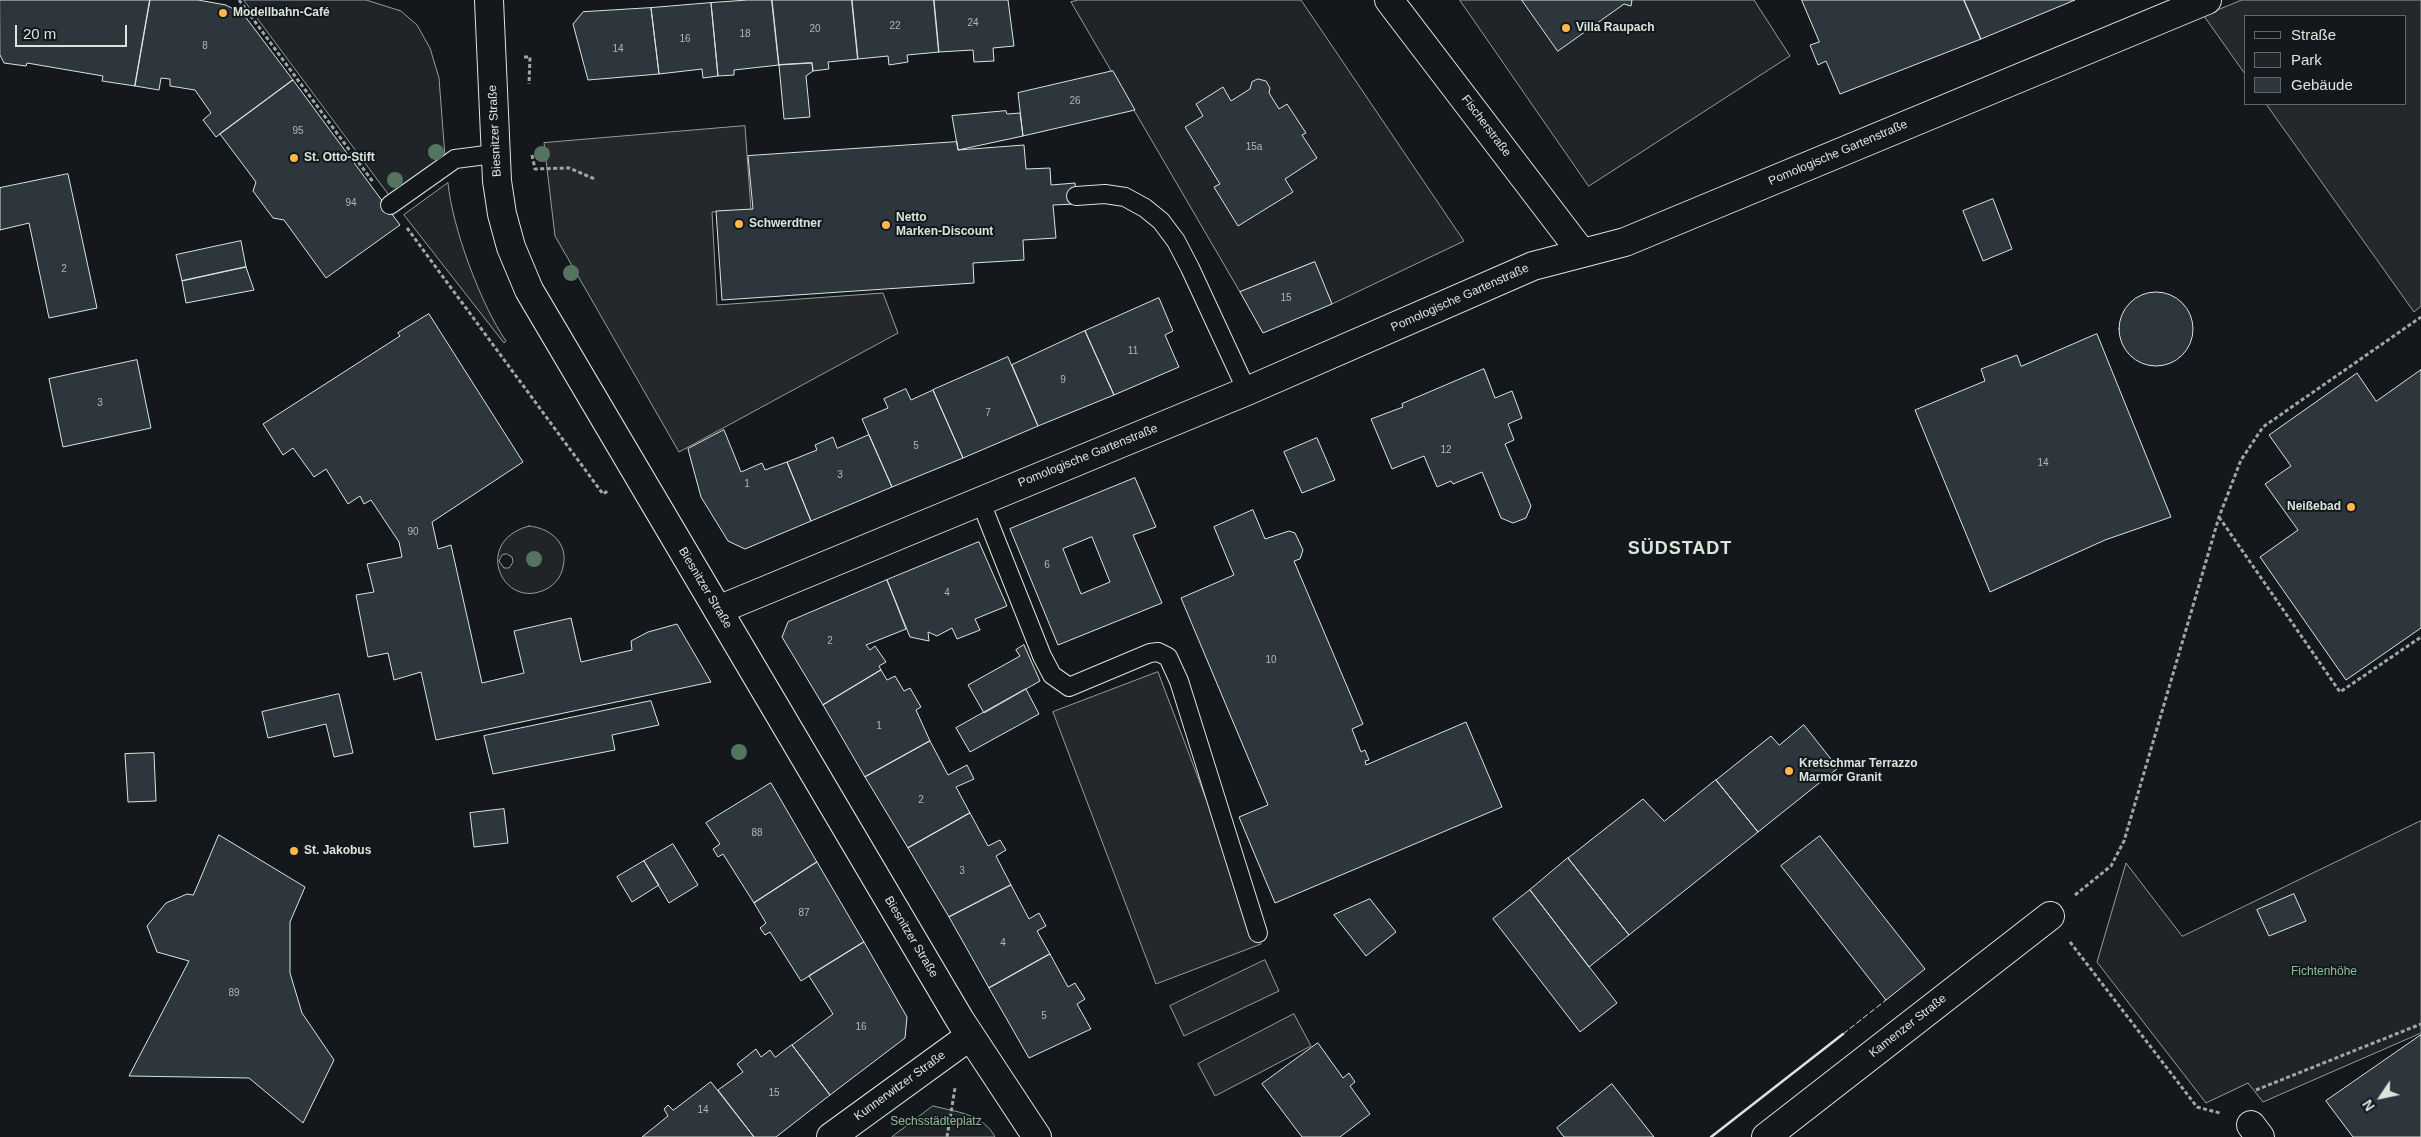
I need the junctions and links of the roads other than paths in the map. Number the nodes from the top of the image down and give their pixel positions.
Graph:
1 (489, 0) edge
2 (1389, 0) edge
3 (2207, 0) edge
4 (494, 154) junction
5 (1076, 196) dead end
6 (390, 205) road end
7 (1582, 253) junction
8 (1247, 391) junction
9 (980, 500) junction
10 (718, 610) junction
11 (2050, 916) road end
12 (1258, 933) dead end
13 (970, 1036) junction
14 (831, 1137) edge
15 (1037, 1137) edge
16 (1766, 1137) edge

1 - 4 street, Biesnitzer Straße
2 - 7 street, Fischerstraße
3 - 7 street, Pomologische Gartenstraße
4 - 6 lane
4 - 10 street, Biesnitzer Straße
5 - 8 lane
7 - 8 street, Pomologische Gartenstraße
8 - 9 street, Pomologische Gartenstraße
9 - 10 street, Pomologische Gartenstraße
9 - 12 lane
10 - 13 street, Biesnitzer Straße
11 - 16 street, Kamenzer Straße
13 - 14 street, Kunnerwitzer Straße
13 - 15 street, Biesnitzer Straße

